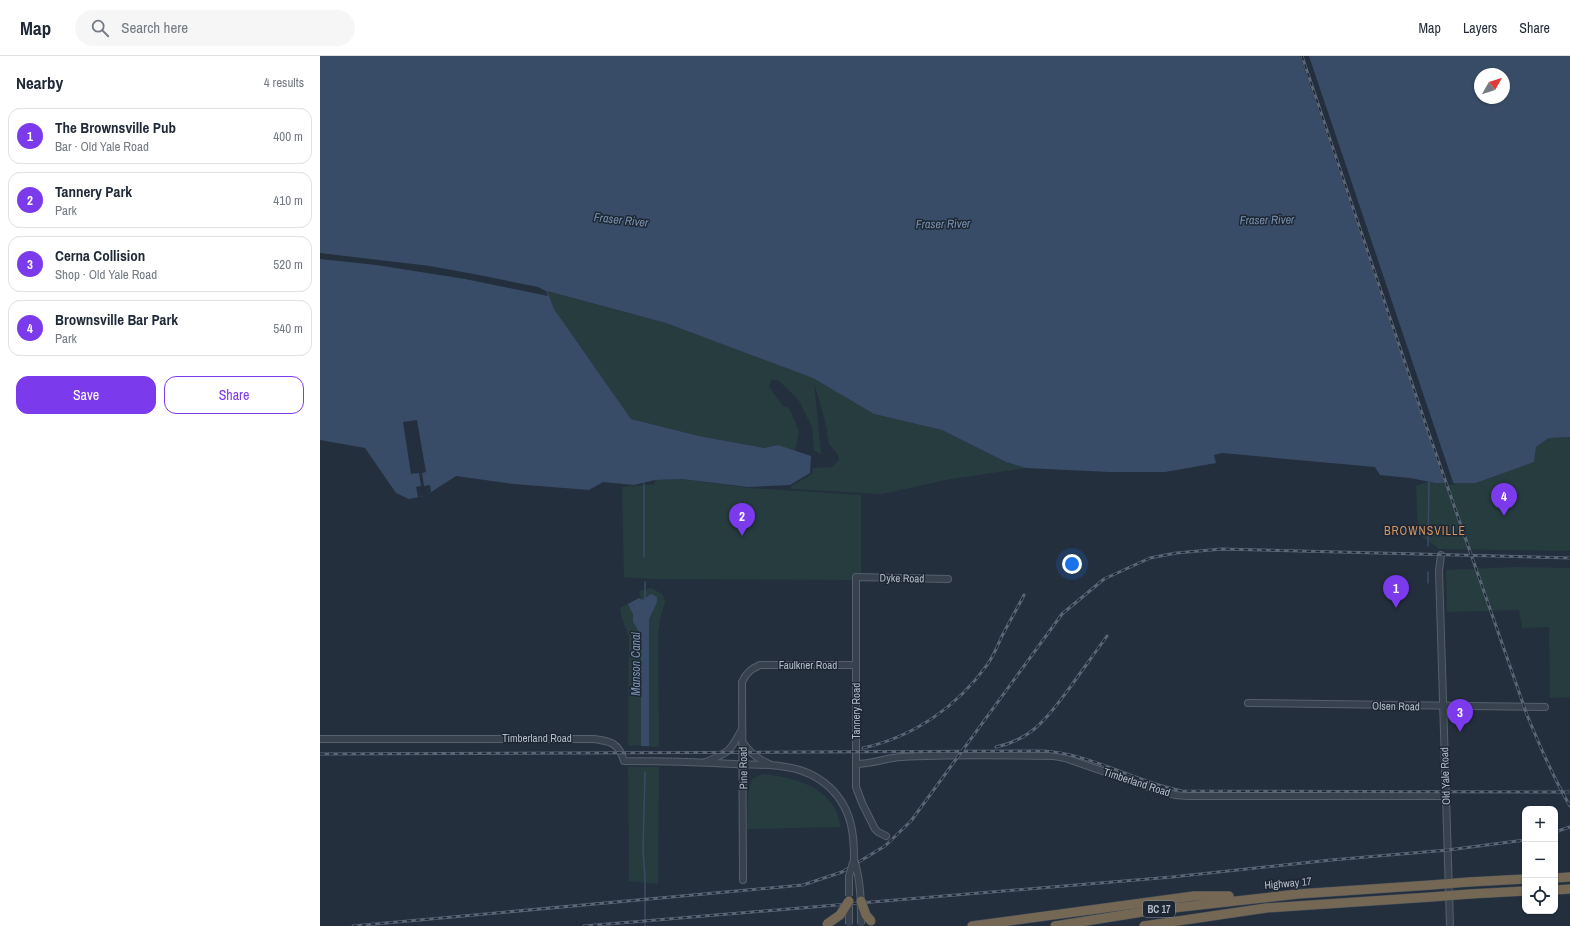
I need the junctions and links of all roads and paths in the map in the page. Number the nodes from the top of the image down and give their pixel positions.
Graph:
1 (1442, 554) dead end
2 (856, 577) joint
3 (948, 579) dead end
4 (760, 665) joint
5 (856, 665) junction
6 (1248, 704) dead end
7 (1443, 706) junction
8 (1545, 707) dead end
9 (742, 728) junction
10 (320, 739) edge
11 (743, 743) junction
12 (705, 763) junction
13 (856, 764) junction
14 (743, 765) junction
15 (772, 765) junction
16 (1446, 796) junction
17 (886, 836) dead end
18 (854, 860) junction
19 (1570, 877) edge
20 (1558, 878) edge
21 (743, 880) dead end
22 (1522, 880) edge
23 (1570, 889) edge
24 (1558, 890) edge
25 (1522, 891) edge
26 (1265, 897) junction
27 (849, 901) junction
28 (861, 901) junction
29 (825, 925) edge
30 (849, 925) edge
31 (861, 925) edge
32 (876, 925) edge
33 (972, 926) edge
34 (1055, 926) edge
35 (1144, 926) edge
36 (1450, 926) edge

1 - 7 street, Old Yale Road
2 - 3 street, Dyke Road
2 - 5 street, Tannery Road
4 - 5 street, Faulkner Road
4 - 9 street, Pine Road
5 - 13 street, Tannery Road
6 - 7 street, Olsen Road
7 - 8 street, Olsen Road
7 - 16 street, Old Yale Road
9 - 11 street, Pine Road
9 - 12 street
10 - 12 street, Timberland Road
11 - 14 street, Pine Road
11 - 15 street
12 - 14 street, Timberland Road
13 - 16 street, Timberland Road
13 - 17 street, Tannery Road
14 - 15 street
14 - 21 street, Pine Road
15 - 18 street
16 - 36 street, Old Yale Road
18 - 27 street, bridge
18 - 28 street, bridge
19 - 20 highway
22 - 26 highway, Highway 17 / BC 17, bridge
23 - 24 highway
25 - 35 highway, Highway 17 / BC 17, bridge
26 - 33 highway
26 - 34 highway, Highway 17 / BC 17
27 - 29 highway, bridge
27 - 30 street, bridge
28 - 31 street, bridge
28 - 32 highway, bridge

